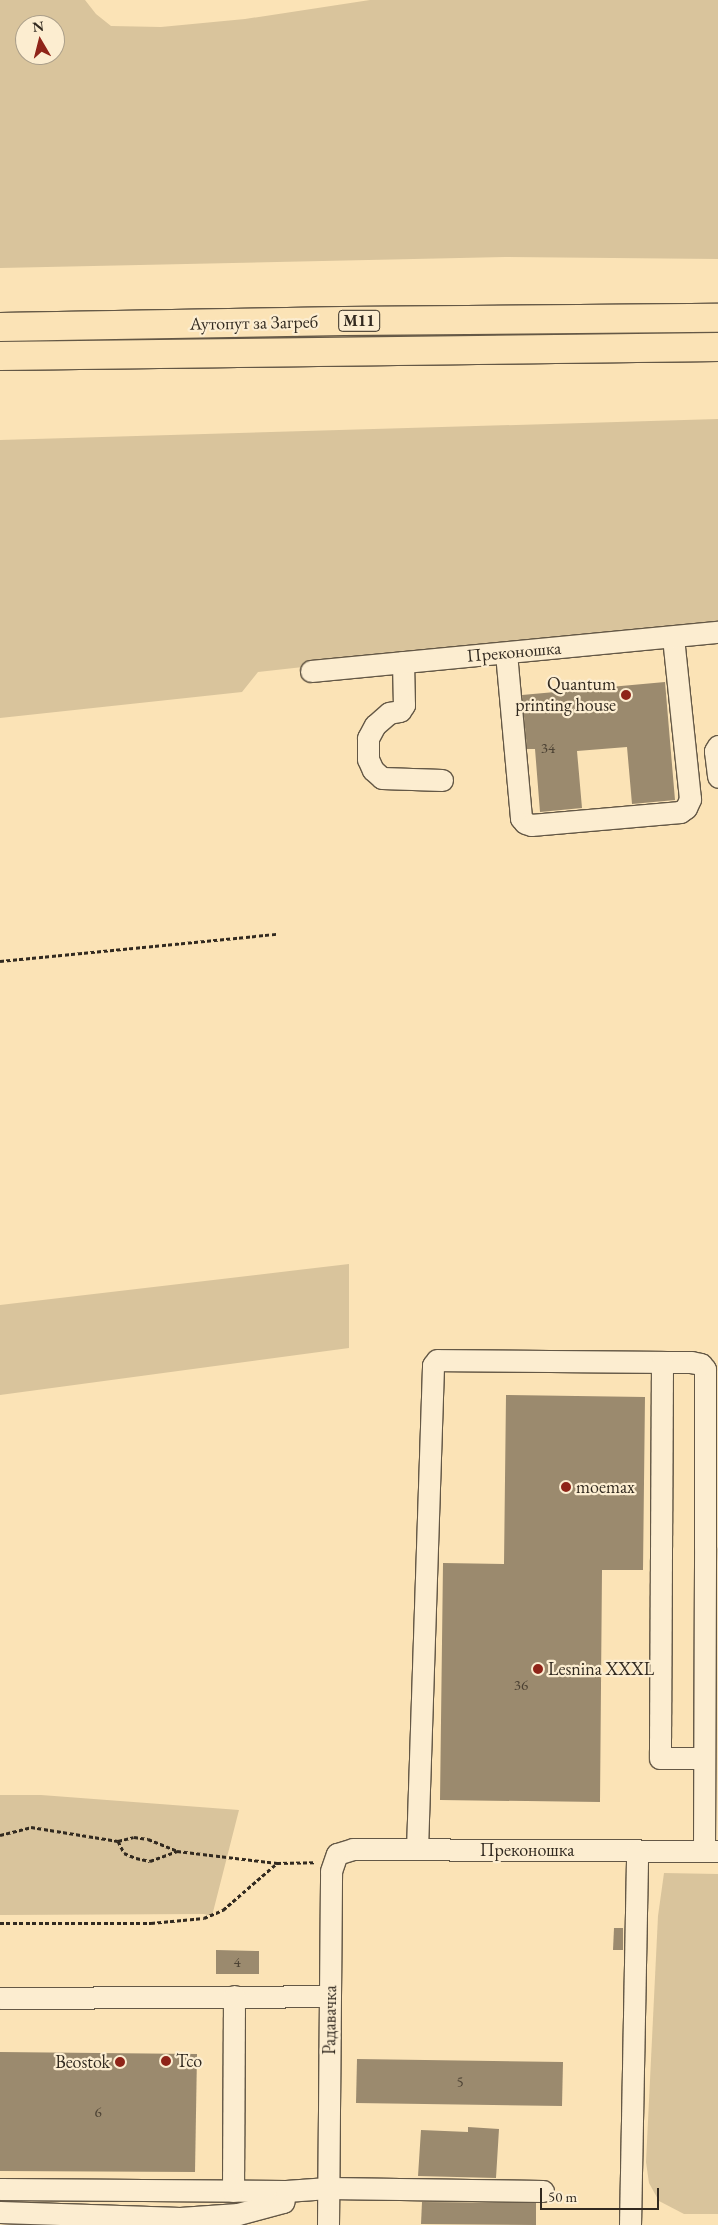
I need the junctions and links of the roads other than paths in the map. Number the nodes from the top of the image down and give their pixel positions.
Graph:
1 (718, 318) edge
2 (0, 327) edge
3 (718, 347) edge
4 (0, 356) edge
5 (718, 632) edge
6 (673, 637) junction
7 (506, 653) junction
8 (403, 662) junction
9 (311, 671) dead end
10 (718, 746) edge
11 (718, 777) edge
12 (442, 780) dead end
13 (662, 1362) junction
14 (704, 1758) junction
15 (417, 1850) junction
16 (637, 1851) junction
17 (711, 1852) edge
18 (336, 1858) joint
19 (234, 1996) junction
20 (330, 1996) junction
21 (0, 1998) edge
22 (328, 2188) junction
23 (0, 2189) edge
24 (543, 2190) dead end
25 (234, 2191) junction
26 (286, 2191) junction
27 (5, 2217) edge
28 (328, 2225) edge
29 (630, 2225) edge
30 (646, 2225) edge

1 - 2 highway, Аутопут за Загреб / M11
3 - 4 highway, Аутопут за Загреб / M11
5 - 6 street, Преконошка
6 - 7 street, Преконошка
6 - 7 street
7 - 8 street, Преконошка
8 - 9 street, Преконошка
8 - 12 street
10 - 11 street
13 - 14 street
13 - 14 street
13 - 15 street
14 - 17 street
15 - 16 street, Преконошка
15 - 18 street, Преконошка
16 - 17 street, Преконошка
16 - 29 street
18 - 20 street, Радавачка
19 - 20 street
19 - 21 street
19 - 25 street
20 - 22 street, Радавачка
22 - 24 street
22 - 26 street
22 - 28 street, Радавачка
23 - 25 street
25 - 26 street
26 - 27 street
29 - 30 street

